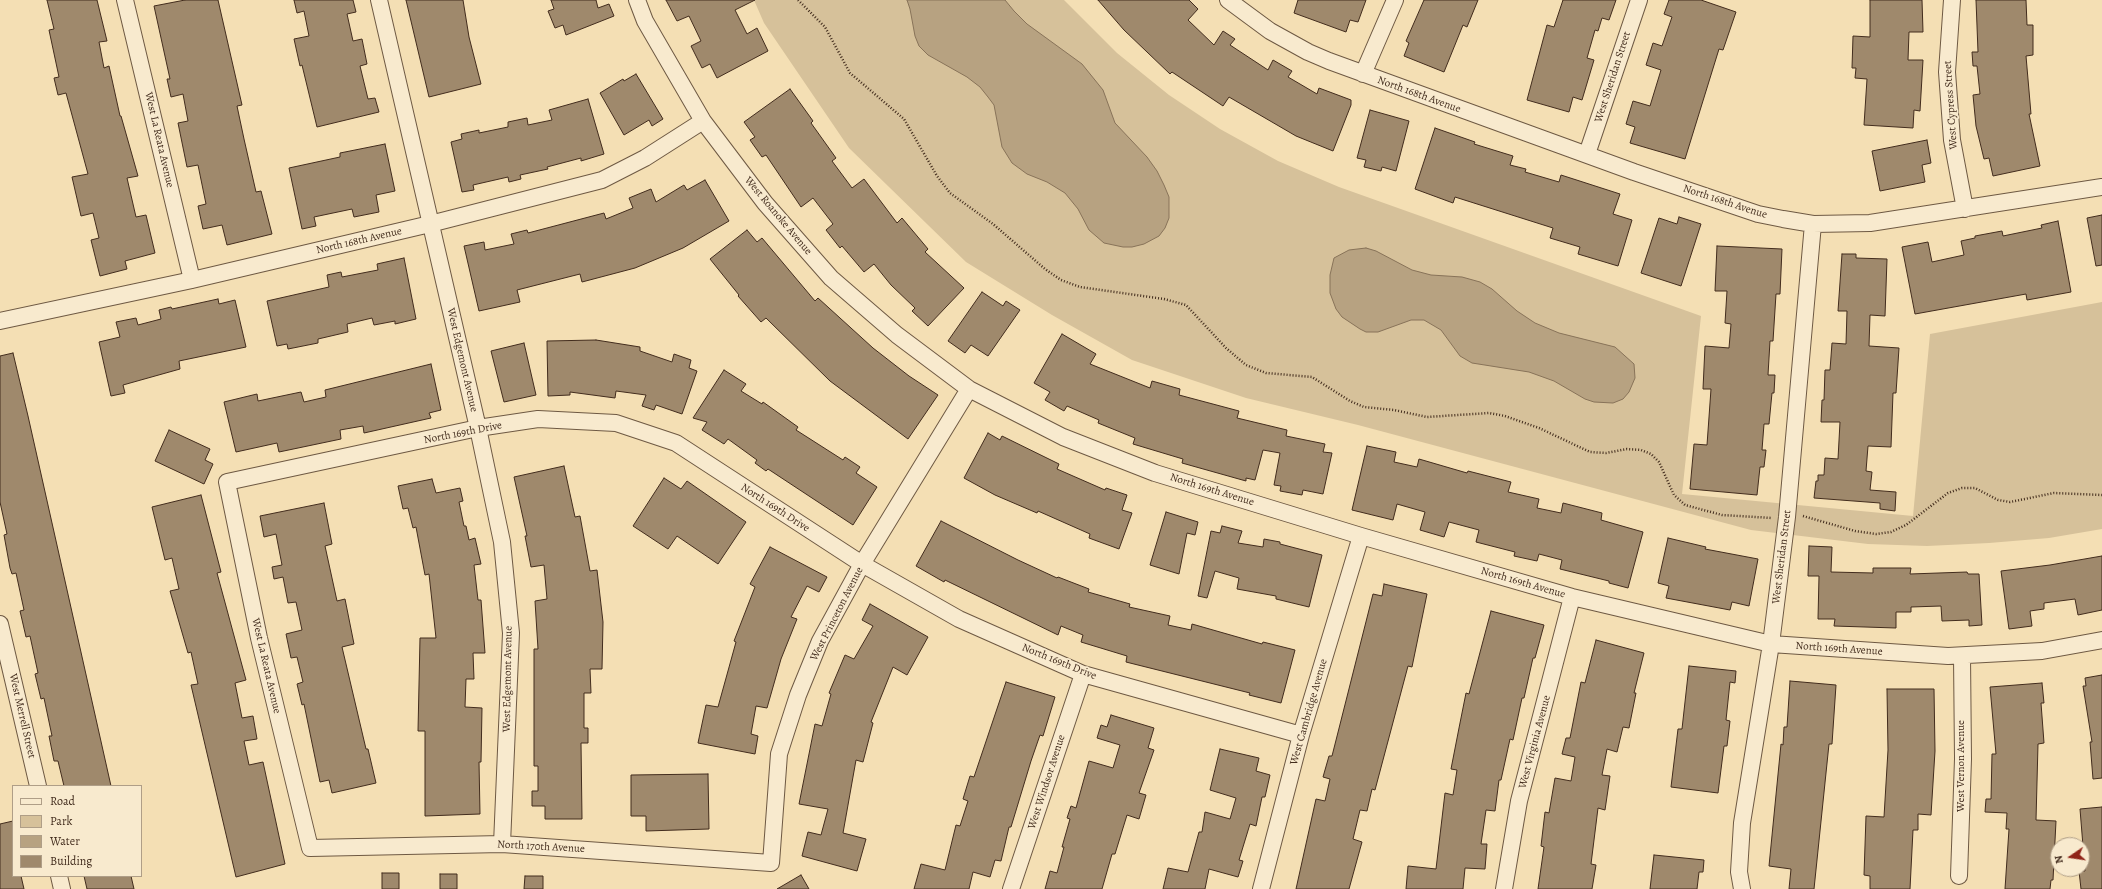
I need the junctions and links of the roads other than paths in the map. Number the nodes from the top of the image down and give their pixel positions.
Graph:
1 (125, 0) edge
2 (379, 0) edge
3 (637, 0) edge
4 (1228, 0) edge
5 (1395, 0) edge
6 (1639, 0) edge
7 (1952, 0) edge
8 (1363, 74) junction
9 (703, 121) junction
10 (1588, 154) junction
11 (2102, 187) edge
12 (1965, 209) junction
13 (430, 224) junction
14 (1813, 224) junction
15 (192, 280) junction
16 (0, 321) edge
17 (969, 389) junction
18 (478, 428) junction
19 (227, 482) joint
20 (1361, 536) junction
21 (862, 564) junction
22 (1572, 597) junction
23 (0, 624) edge
24 (2102, 640) edge
25 (1771, 644) junction
26 (1962, 656) junction
27 (1083, 674) junction
28 (1301, 735) junction
29 (38, 785) edge
30 (502, 844) junction
31 (310, 848) joint
32 (771, 863) joint
33 (1959, 876) dead end
34 (59, 877) edge
35 (62, 889) edge
36 (1011, 889) edge
37 (1261, 889) edge
38 (1504, 889) edge
39 (1742, 889) edge

1 - 15 street, West La Reata Avenue
2 - 13 street, West Edgemont Avenue
3 - 9 street, West Roanoke Avenue
4 - 8 street
5 - 8 street
6 - 10 street, West Sheridan Street
7 - 12 street, West Cypress Street
8 - 10 street, North 168th Avenue
9 - 13 street, North 168th Avenue
9 - 17 street, West Roanoke Avenue
10 - 14 street, North 168th Avenue
11 - 12 street, North 168th Avenue
12 - 14 street, North 168th Avenue
13 - 15 street, North 168th Avenue
13 - 18 street, West Edgemont Avenue
14 - 25 street, West Sheridan Street
15 - 16 street, North 168th Avenue
17 - 20 street, North 169th Avenue
17 - 21 street, West Princeton Avenue
18 - 19 street, North 169th Drive
18 - 21 street, North 169th Drive
18 - 30 street, West Edgemont Avenue
19 - 31 street, West La Reata Avenue
20 - 22 street, North 169th Avenue
20 - 28 street, West Cambridge Avenue
21 - 27 street, North 169th Drive
21 - 32 street, West Princeton Avenue
22 - 25 street, North 169th Avenue
22 - 38 street, West Virginia Avenue
23 - 29 street, West Merrell Street
24 - 26 street, North 169th Avenue
25 - 26 street, North 169th Avenue
25 - 39 street, West Sheridan Street
26 - 33 street, West Vernon Avenue
27 - 28 street, North 169th Drive
27 - 36 street, West Windsor Avenue
28 - 37 street, West Cambridge Avenue
30 - 31 street, North 170th Avenue
30 - 32 street, North 170th Avenue
34 - 35 street

